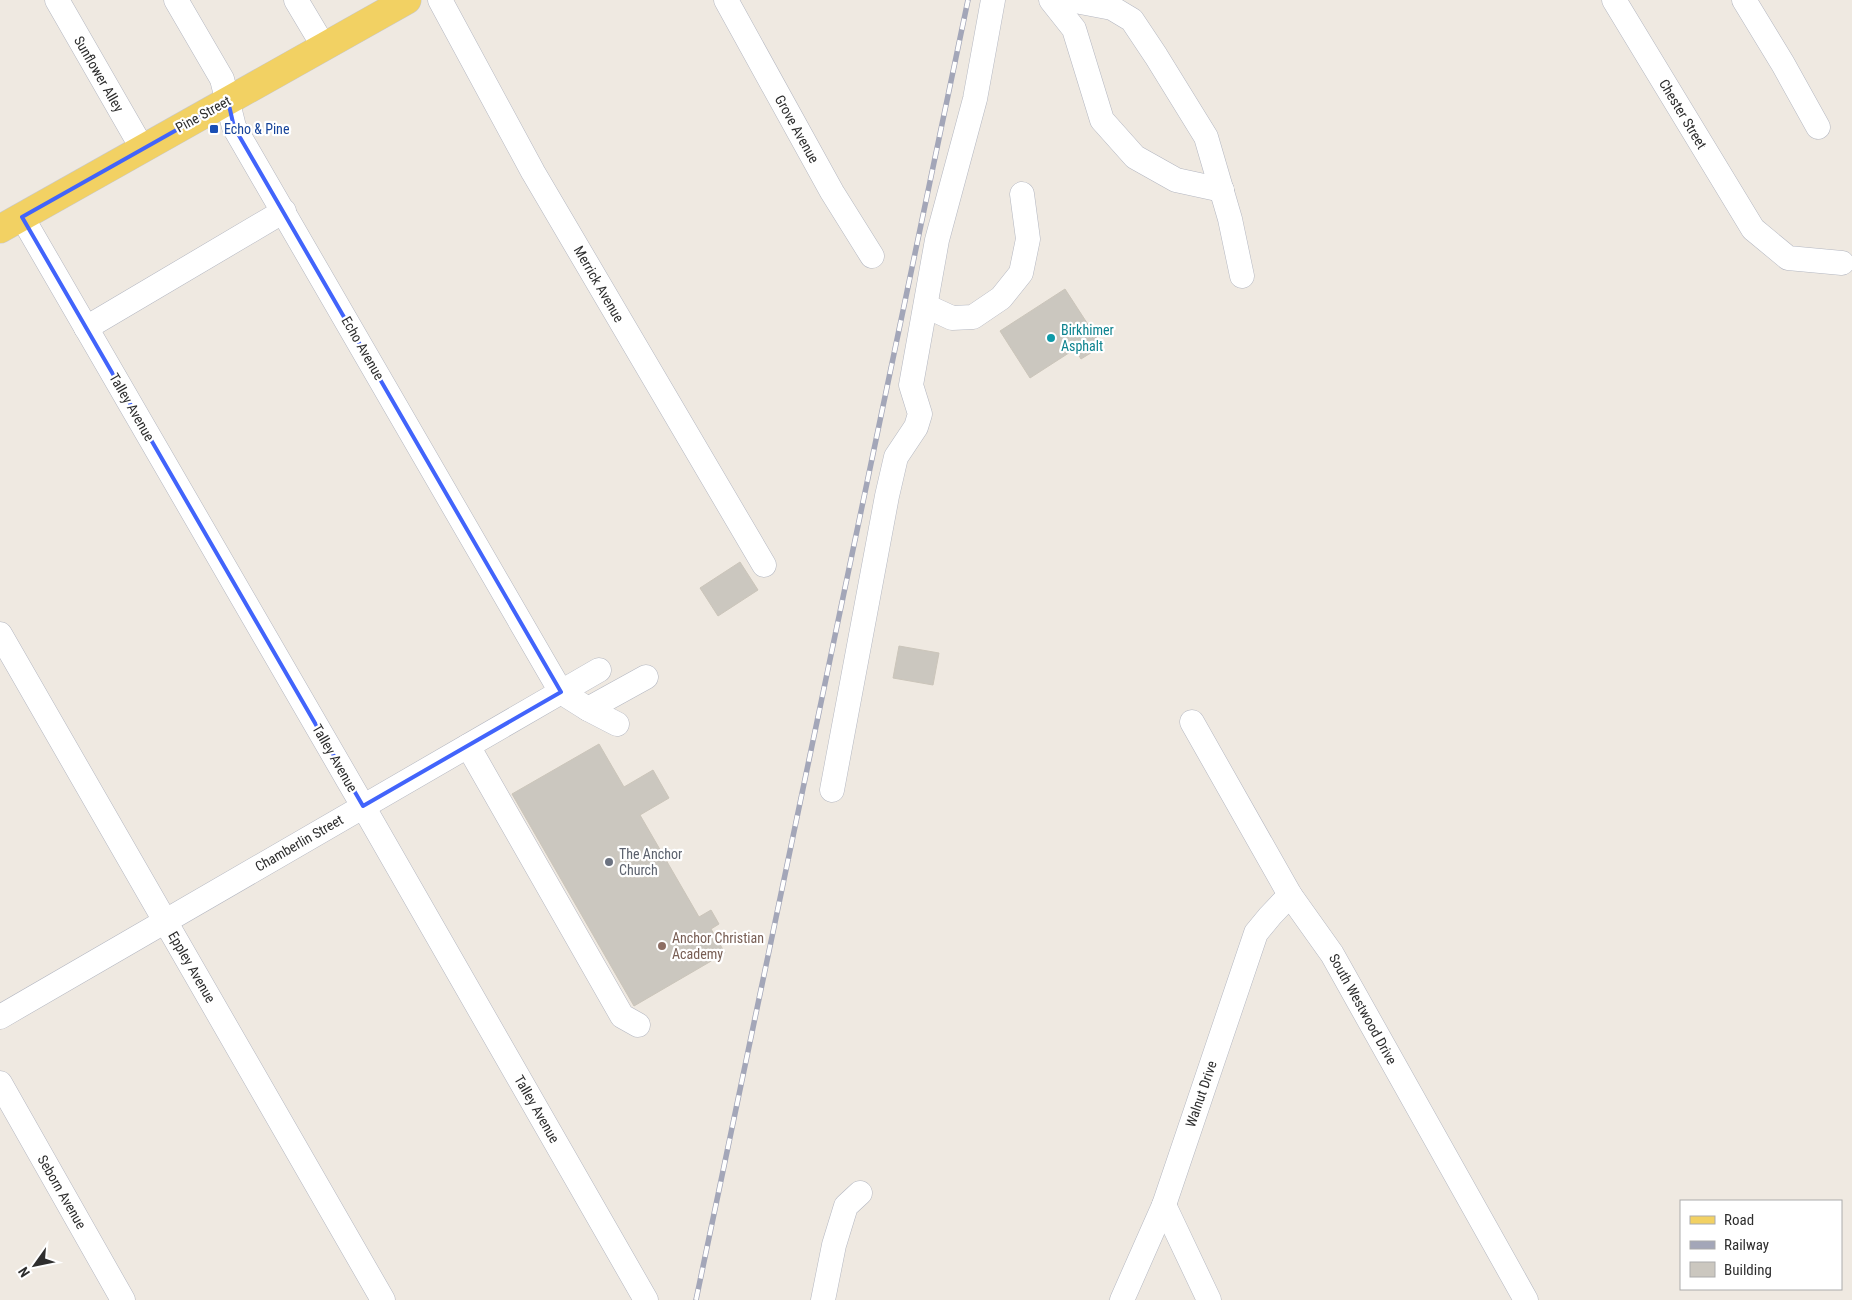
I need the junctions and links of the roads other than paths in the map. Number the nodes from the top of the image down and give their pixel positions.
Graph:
1 (56, 0) edge
2 (176, 0) edge
3 (296, 0) edge
4 (407, 0) edge
5 (440, 0) edge
6 (726, 0) edge
7 (993, 0) edge
8 (1051, 0) edge
9 (1070, 0) edge
10 (1614, 0) edge
11 (1744, 0) edge
12 (324, 47) junction
13 (228, 101) junction
14 (1818, 127) dead end
15 (142, 148) junction
16 (1222, 190) junction
17 (1022, 194) dead end
18 (284, 212) junction
19 (11, 223) edge
20 (872, 256) dead end
21 (1842, 263) dead end
22 (1242, 276) dead end
23 (926, 306) junction
24 (86, 328) junction
25 (764, 565) dead end
26 (0, 634) edge
27 (599, 670) dead end
28 (646, 677) dead end
29 (561, 692) junction
30 (588, 709) junction
31 (1192, 722) dead end
32 (617, 724) dead end
33 (468, 746) junction
34 (832, 790) dead end
35 (363, 806) junction
36 (1290, 895) junction
37 (165, 920) junction
38 (0, 1017) edge
39 (638, 1025) dead end
40 (0, 1083) edge
41 (860, 1194) dead end
42 (1164, 1205) junction
43 (123, 1300) edge
44 (383, 1300) edge
45 (646, 1300) edge
46 (823, 1300) edge
47 (1122, 1300) edge
48 (1209, 1300) edge
49 (1526, 1300) edge

1 - 15 street, Sunflower Alley
2 - 13 street, Echo Avenue
3 - 12 street
4 - 12 main road, Pine Street
5 - 25 street, Merrick Avenue
6 - 20 street, Grove Avenue
7 - 23 street
8 - 16 street
9 - 16 street
10 - 21 street, Chester Street
11 - 14 street
12 - 13 main road, Pine Street
13 - 15 main road, Pine Street
13 - 18 street, Echo Avenue
15 - 19 main road, Pine Street
16 - 22 street
17 - 23 street
18 - 24 street
18 - 29 street, Echo Avenue
19 - 24 street, Talley Avenue
23 - 34 street
24 - 35 street, Talley Avenue
26 - 37 street, Eppley Avenue
27 - 29 street, Chamberlin Street
28 - 30 street
29 - 30 street
29 - 33 street, Chamberlin Street
30 - 32 street
31 - 36 street, South Westwood Drive
33 - 35 street, Chamberlin Street
33 - 39 street
35 - 37 street, Chamberlin Street
35 - 45 street, Talley Avenue
36 - 42 street, Walnut Drive
36 - 49 street, South Westwood Drive
37 - 38 street, Chamberlin Street
37 - 44 street, Eppley Avenue
40 - 43 street, Seborn Avenue
41 - 46 street
42 - 47 street, Walnut Drive
42 - 48 street

